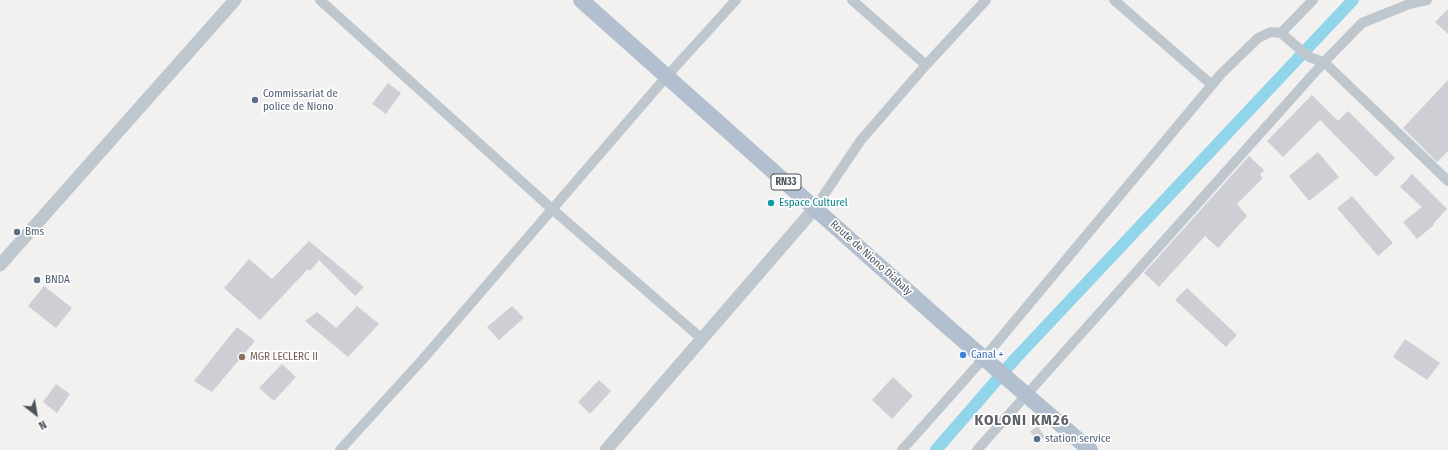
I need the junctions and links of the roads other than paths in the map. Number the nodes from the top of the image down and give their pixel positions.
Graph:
1 (235, 0) edge
2 (320, 0) edge
3 (581, 0) edge
4 (736, 0) edge
5 (852, 0) edge
6 (986, 0) edge
7 (1114, 0) edge
8 (1314, 0) edge
9 (1427, 0) edge
10 (1281, 33) junction
11 (1324, 62) junction
12 (926, 65) junction
13 (667, 76) junction
14 (1212, 85) junction
15 (1448, 180) edge
16 (815, 208) junction
17 (552, 209) junction
18 (0, 265) edge
19 (702, 340) junction
20 (987, 360) junction
21 (1022, 390) junction
22 (340, 450) edge
23 (606, 450) edge
24 (902, 450) edge
25 (977, 450) edge
26 (1090, 450) edge

1 - 18 street
2 - 17 street
3 - 13 main road, Route de Niono Diabaly / RN33
4 - 13 street
5 - 12 street
6 - 12 street
7 - 14 street
8 - 10 street
9 - 11 street
10 - 11 street
10 - 14 street
11 - 15 street
11 - 21 street
12 - 16 street
13 - 16 main road, Route de Niono Diabaly / RN33
13 - 17 street
14 - 20 street
16 - 19 street
16 - 20 main road, Route de Niono Diabaly / RN33
17 - 19 street
17 - 22 street
19 - 23 street
20 - 21 main road, Route de Niono Diabaly / RN33
20 - 24 street
21 - 25 street
21 - 26 main road, Route de Niono Diabaly / RN33

